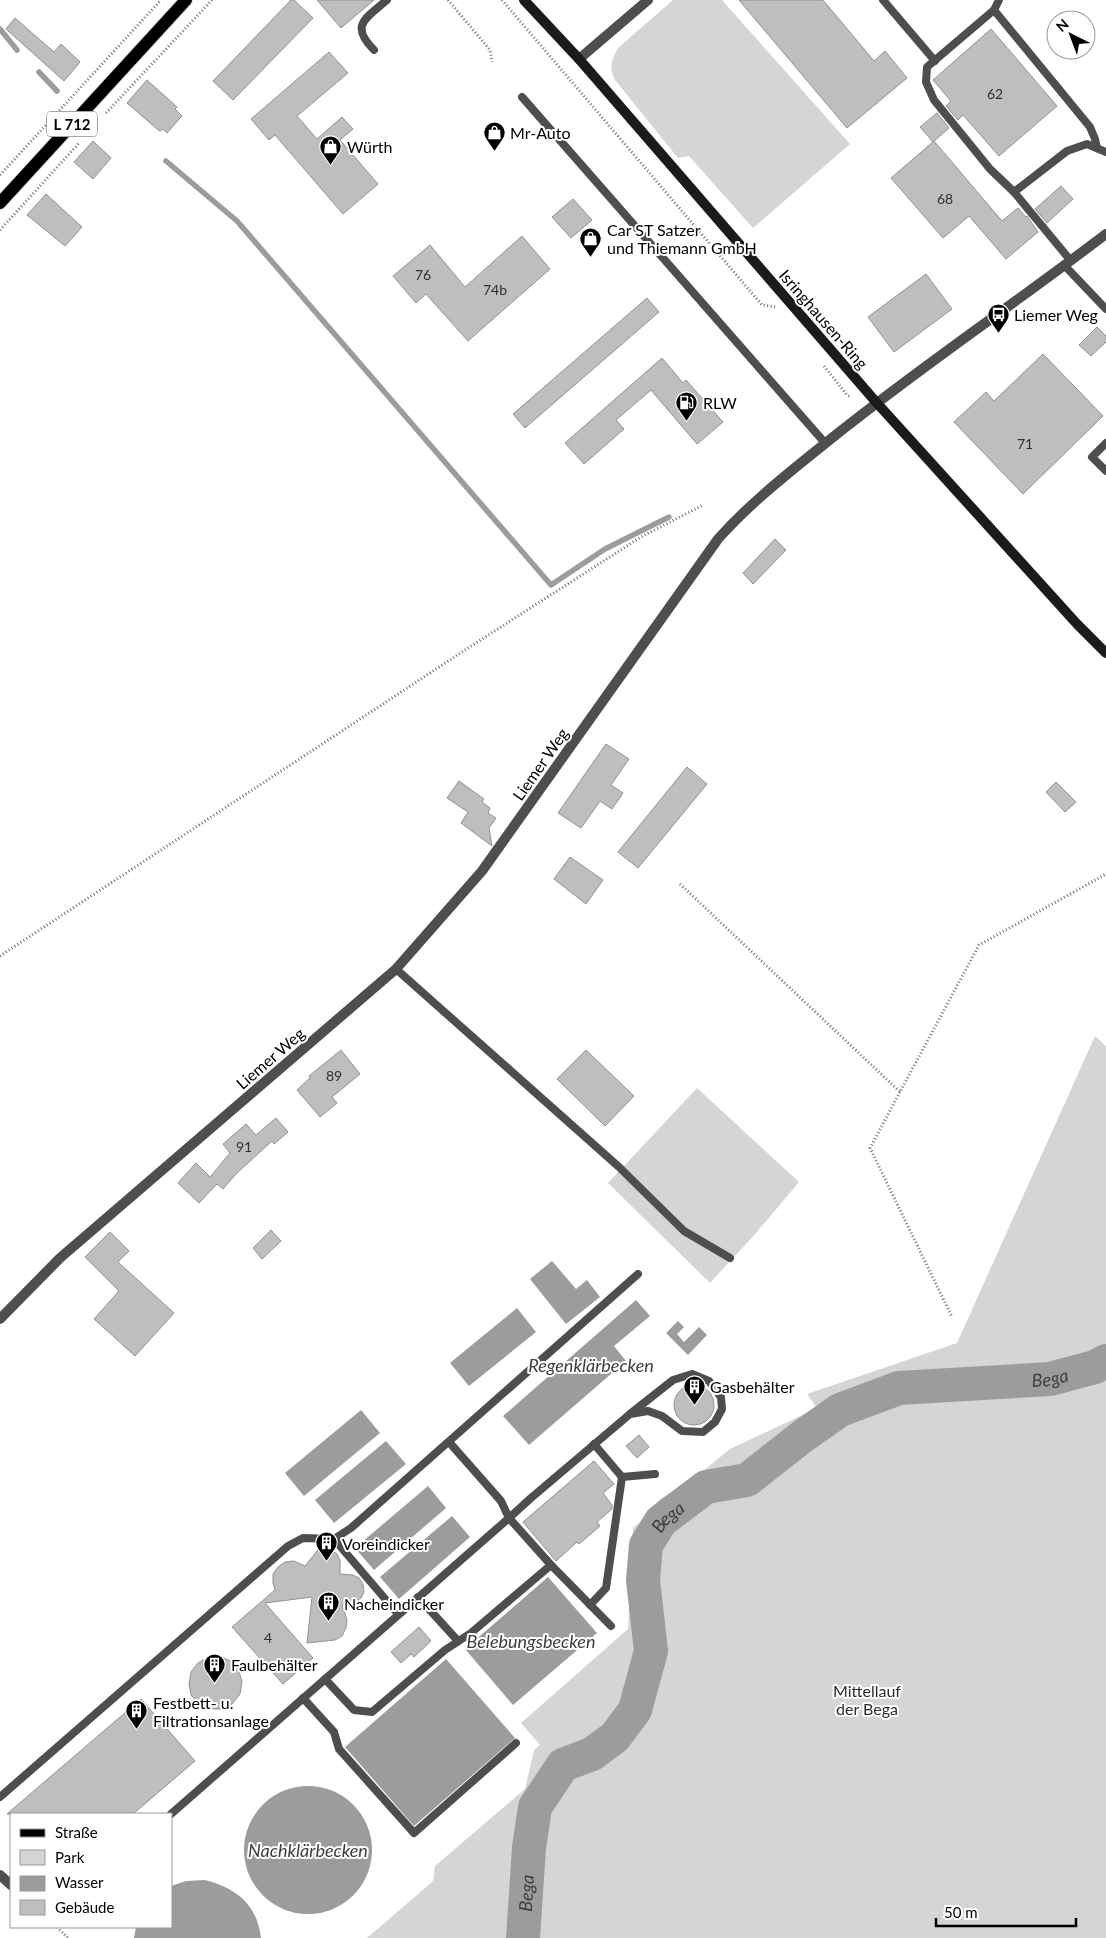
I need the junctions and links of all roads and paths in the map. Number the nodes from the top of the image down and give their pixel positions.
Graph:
1 (161, 0) edge
2 (186, 0) edge
3 (212, 0) edge
4 (387, 0) edge
5 (448, 0) edge
6 (502, 0) edge
7 (524, 0) edge
8 (648, 0) edge
9 (883, 0) edge
10 (999, 0) edge
11 (994, 10) junction
12 (374, 50) dead end
13 (579, 59) junction
14 (935, 61) junction
15 (492, 62) dead end
16 (522, 97) dead end
17 (101, 118) dead end
18 (82, 139) dead end
19 (1097, 148) junction
20 (1106, 152) edge
21 (0, 176) edge
22 (1014, 192) junction
23 (0, 203) edge
24 (0, 230) edge
25 (1106, 234) edge
26 (1068, 263) junction
27 (1106, 309) edge
28 (782, 315) dead end
29 (818, 359) dead end
30 (876, 402) junction
31 (825, 443) junction
32 (1106, 443) edge
33 (1106, 471) edge
34 (704, 505) dead end
35 (1106, 653) edge
36 (1106, 874) edge
37 (680, 884) dead end
38 (0, 956) edge
39 (396, 969) junction
40 (900, 1092) junction
41 (730, 1258) dead end
42 (638, 1274) dead end
43 (952, 1317) dead end
44 (0, 1319) edge
45 (630, 1414) junction
46 (449, 1442) junction
47 (594, 1444) junction
48 (654, 1474) dead end
49 (622, 1477) junction
50 (510, 1518) junction
51 (334, 1539) junction
52 (550, 1566) junction
53 (418, 1597) junction
54 (590, 1605) junction
55 (398, 1614) junction
56 (611, 1626) dead end
57 (458, 1641) junction
58 (325, 1679) junction
59 (304, 1698) junction
60 (516, 1743) dead end
61 (0, 1797) edge
62 (172, 1813) edge
63 (0, 1875) edge
64 (10, 1884) edge
65 (58, 1928) edge
66 (68, 1938) edge

1 - 21 path
2 - 23 main road, L 712
3 - 17 path
4 - 12 lane
5 - 15 path
6 - 28 path
7 - 13 street, Isringhausen-Ring
8 - 13 street
9 - 14 lane
10 - 11 lane
11 - 14 lane
11 - 19 lane
13 - 30 street, Isringhausen-Ring
14 - 22 lane
16 - 31 lane
18 - 24 path
19 - 20 lane
19 - 22 lane
22 - 26 lane
25 - 26 street, Liemer Weg
26 - 27 lane
26 - 30 street, Liemer Weg
29 - 30 path
30 - 31 street, Liemer Weg
30 - 35 street, Isringhausen-Ring
31 - 39 street, Liemer Weg
32 - 33 lane
34 - 38 path
36 - 40 path
37 - 40 path
39 - 41 lane
39 - 44 street, Liemer Weg
40 - 43 path
42 - 46 lane
45 - 45 lane
45 - 47 lane
46 - 50 lane
46 - 51 lane
47 - 49 lane
47 - 50 lane
48 - 49 lane
49 - 54 lane
50 - 52 lane
50 - 53 lane
51 - 55 lane
51 - 61 lane
52 - 54 lane
52 - 57 lane
53 - 55 lane
53 - 57 lane
54 - 56 lane
55 - 58 lane
57 - 58 lane
58 - 59 lane
59 - 60 lane
59 - 62 lane
63 - 64 street
65 - 66 path

